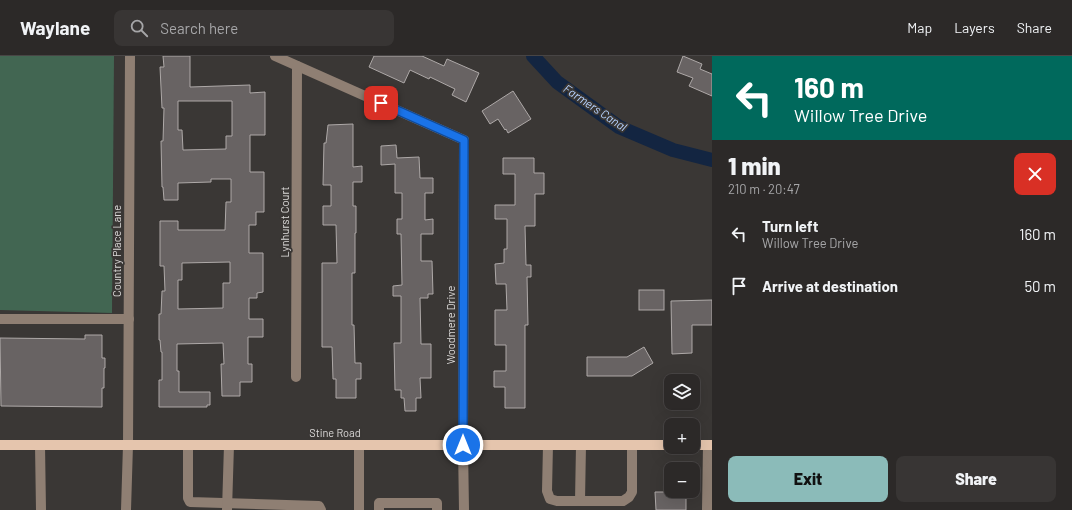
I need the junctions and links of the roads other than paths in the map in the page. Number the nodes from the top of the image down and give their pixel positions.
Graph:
1 (130, 56) edge
2 (275, 56) edge
3 (298, 66) junction
4 (0, 319) edge
5 (129, 319) junction
6 (296, 377) dead end
7 (0, 445) edge
8 (40, 445) junction
9 (128, 445) junction
10 (188, 445) junction
11 (229, 445) junction
12 (359, 445) junction
13 (463, 445) junction
14 (548, 445) junction
15 (581, 445) junction
16 (632, 445) junction
17 (664, 445) edge
18 (710, 445) edge
19 (580, 501) junction
20 (227, 507) edge
21 (41, 510) edge
22 (126, 510) edge
23 (321, 510) edge
24 (359, 510) edge
25 (379, 510) edge
26 (437, 510) edge
27 (464, 510) edge
28 (707, 510) edge

1 - 5 street, Country Place Lane
2 - 3 street
3 - 6 street, Lynhurst Court
3 - 13 street, Woodmere Drive
4 - 5 street
5 - 9 street, Country Place Lane
7 - 8 main road, Stine Road
8 - 9 main road, Stine Road
8 - 21 street
9 - 10 main road, Stine Road
9 - 22 street, Country Place Lane
10 - 11 main road, Stine Road
10 - 20 street
11 - 12 main road, Stine Road
11 - 20 street
12 - 13 main road, Stine Road
12 - 24 street
13 - 14 main road, Stine Road
13 - 27 street, Woodmere Drive
14 - 15 main road, Stine Road
14 - 19 street
15 - 16 main road, Stine Road
15 - 19 street
16 - 17 main road, Stine Road
16 - 19 street
18 - 28 street
20 - 23 street
25 - 26 street

